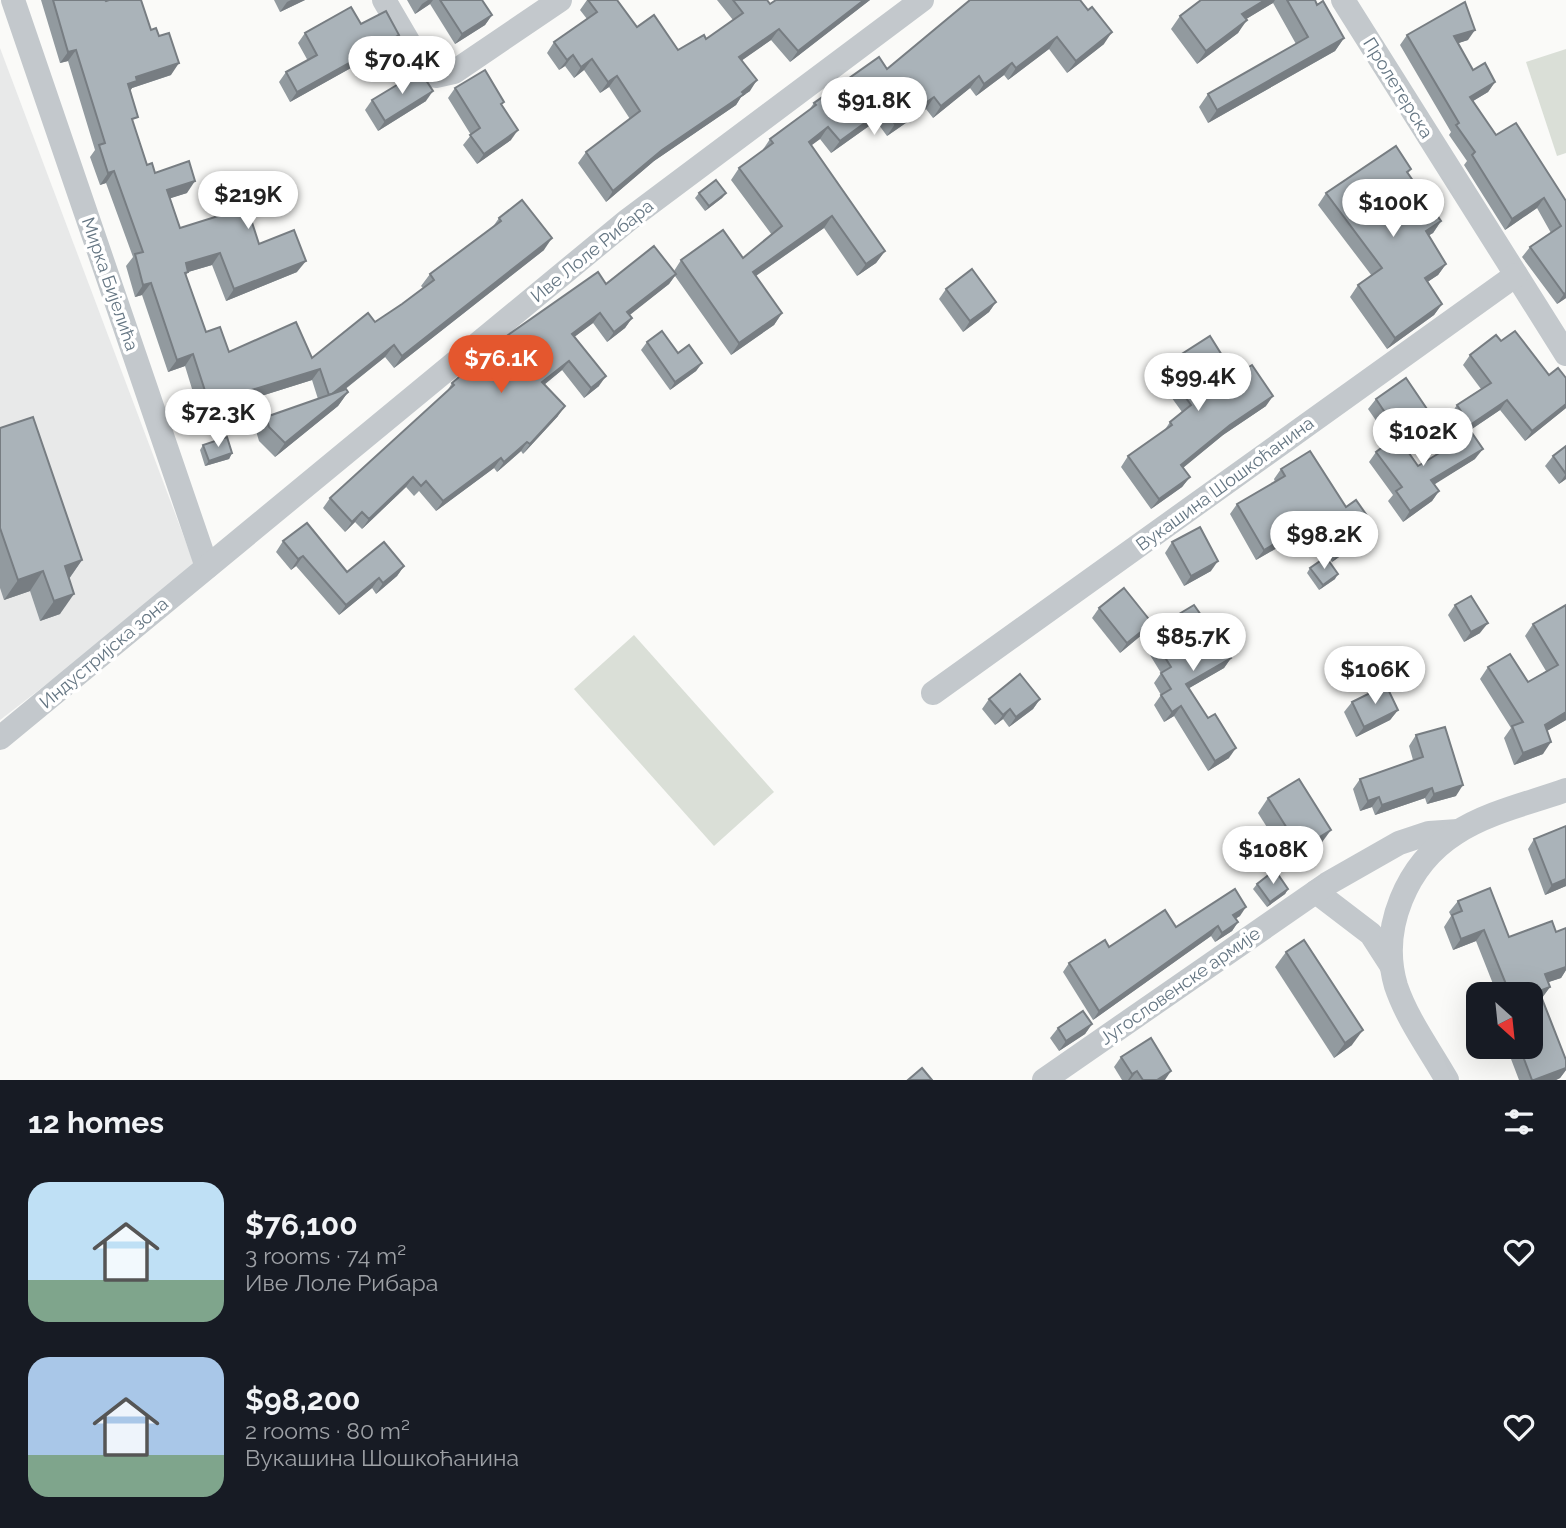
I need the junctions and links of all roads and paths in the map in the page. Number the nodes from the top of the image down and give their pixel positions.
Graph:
1 (13, 0) edge
2 (384, 0) edge
3 (560, 0) edge
4 (922, 0) edge
5 (1344, 0) edge
6 (1516, 275) junction
7 (1566, 354) edge
8 (207, 567) junction
9 (933, 693) dead end
10 (0, 738) edge
11 (1566, 790) edge
12 (1458, 831) junction
13 (1316, 892) junction
14 (1391, 965) junction
15 (1044, 1080) edge
16 (1447, 1080) edge

1 - 8 street, Мирка Бијелића
2 - 3 street
4 - 8 street, Иве Лоле Рибара
5 - 6 street, Пролетерска
6 - 7 street, Пролетерска
6 - 9 street, Вукашина Шошкоћанина
8 - 10 street, Индустријска зона
11 - 12 street, Југословенске армије
12 - 13 street, Југословенске армије
12 - 14 street, Југословенске армије
13 - 14 street
13 - 15 street, Југословенске армије
14 - 16 street

